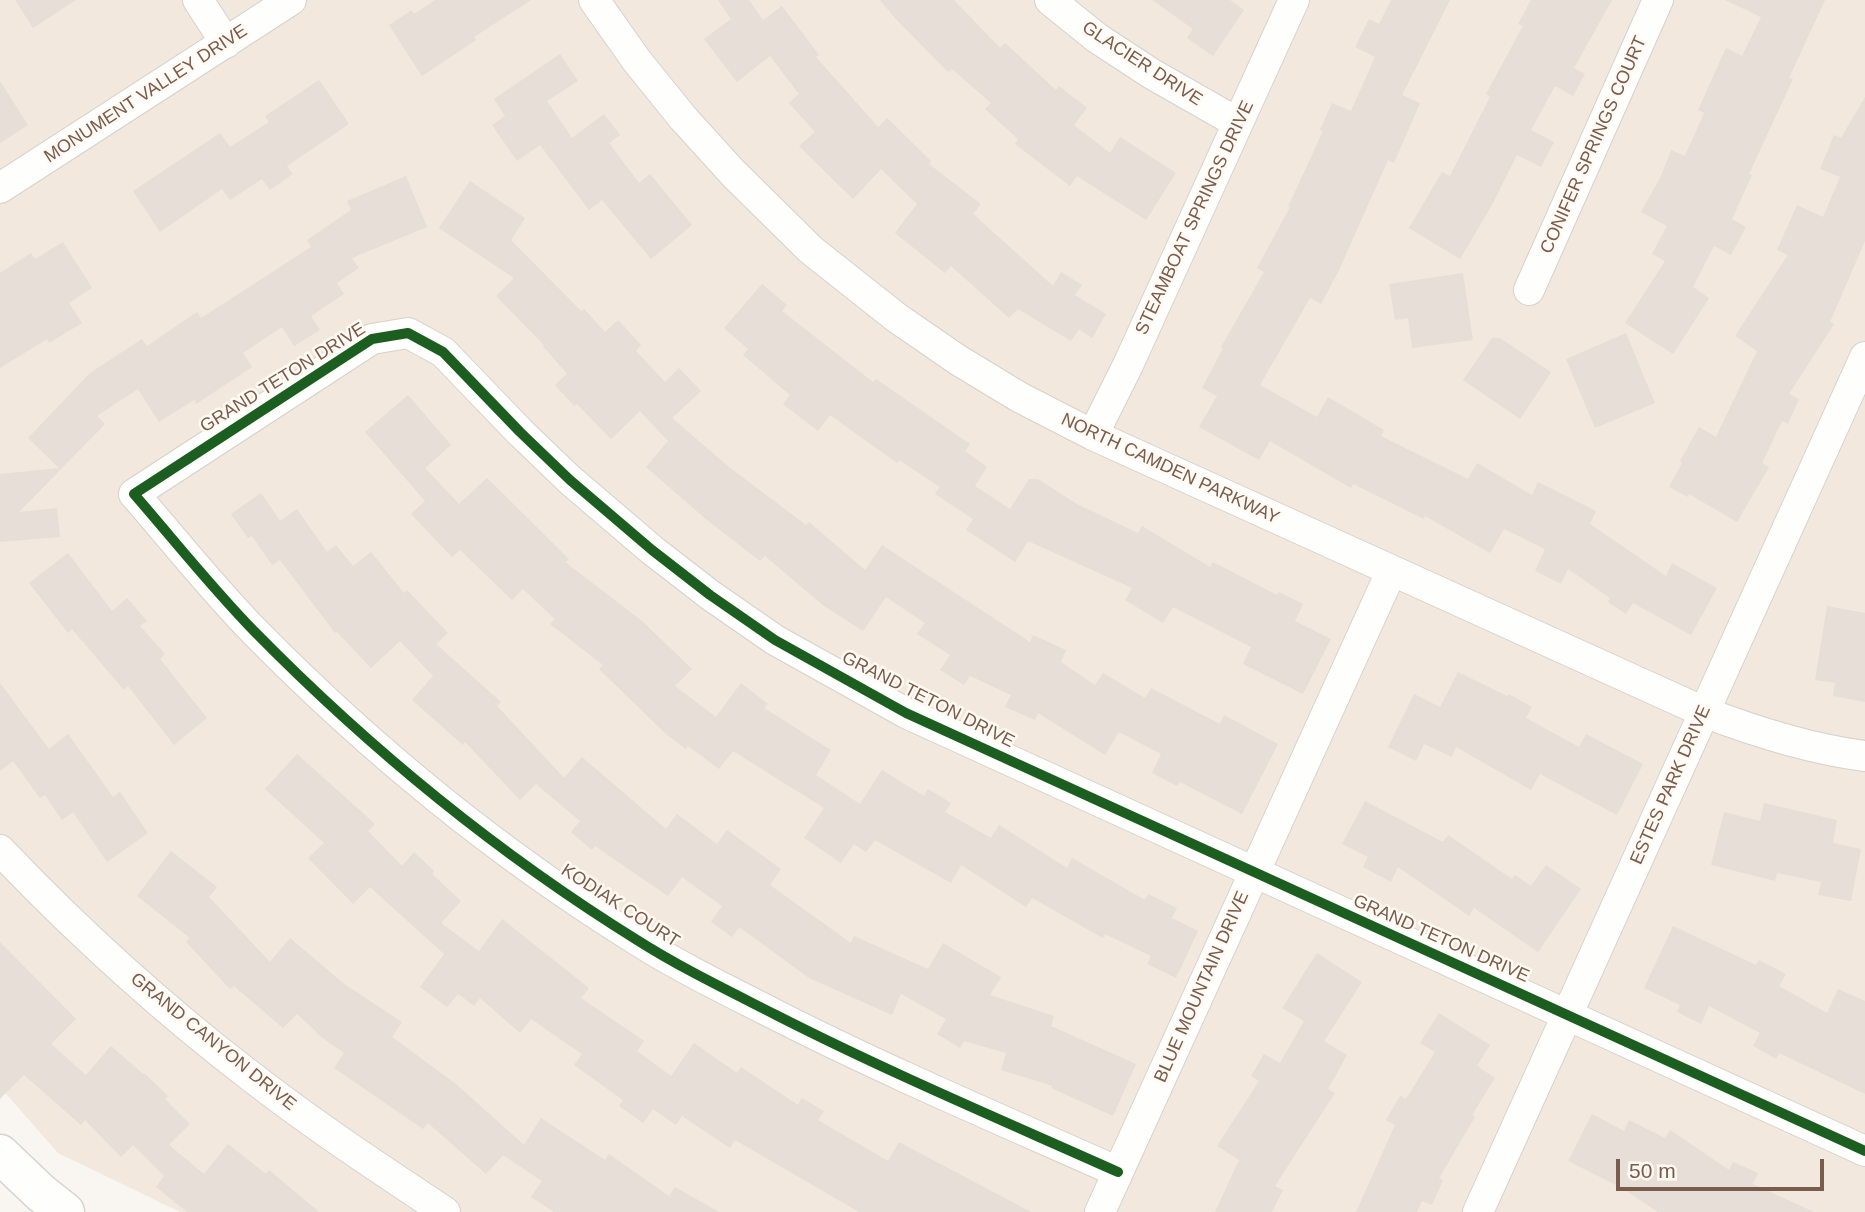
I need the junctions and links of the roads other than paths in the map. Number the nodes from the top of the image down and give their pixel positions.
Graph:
1 (198, 0) edge
2 (291, 0) edge
3 (594, 0) edge
4 (1050, 0) edge
5 (1294, 0) edge
6 (1658, 0) edge
7 (226, 43) junction
8 (1238, 123) junction
9 (0, 188) edge
10 (1529, 290) dead end
11 (1865, 357) edge
12 (1093, 435) junction
13 (183, 550) joint
14 (1391, 572) junction
15 (1704, 712) junction
16 (1865, 756) edge
17 (0, 850) edge
18 (1254, 873) junction
19 (1566, 1015) junction
20 (1865, 1151) edge
21 (0, 1154) edge
22 (1118, 1172) junction
23 (65, 1212) edge
24 (445, 1212) edge
25 (1100, 1212) edge
26 (1478, 1212) edge

1 - 7 street
2 - 7 street, MONUMENT VALLEY DRIVE
3 - 12 street, NORTH CAMDEN PARKWAY
4 - 8 street, GLACIER DRIVE
5 - 8 street, STEAMBOAT SPRINGS DRIVE
6 - 10 street, CONIFER SPRINGS COURT
7 - 9 street, MONUMENT VALLEY DRIVE
8 - 12 street, STEAMBOAT SPRINGS DRIVE
11 - 15 street, ESTES PARK DRIVE
12 - 14 street, NORTH CAMDEN PARKWAY
13 - 18 street, GRAND TETON DRIVE
13 - 22 street, KODIAK COURT
14 - 15 street, NORTH CAMDEN PARKWAY
14 - 18 street, BLUE MOUNTAIN DRIVE
15 - 16 street, NORTH CAMDEN PARKWAY
15 - 19 street, ESTES PARK DRIVE
17 - 24 street, GRAND CANYON DRIVE
18 - 19 street, GRAND TETON DRIVE
18 - 22 street, BLUE MOUNTAIN DRIVE
19 - 20 street, GRAND TETON DRIVE
19 - 26 street, ESTES PARK DRIVE
21 - 23 main road
22 - 25 street, BLUE MOUNTAIN DRIVE

